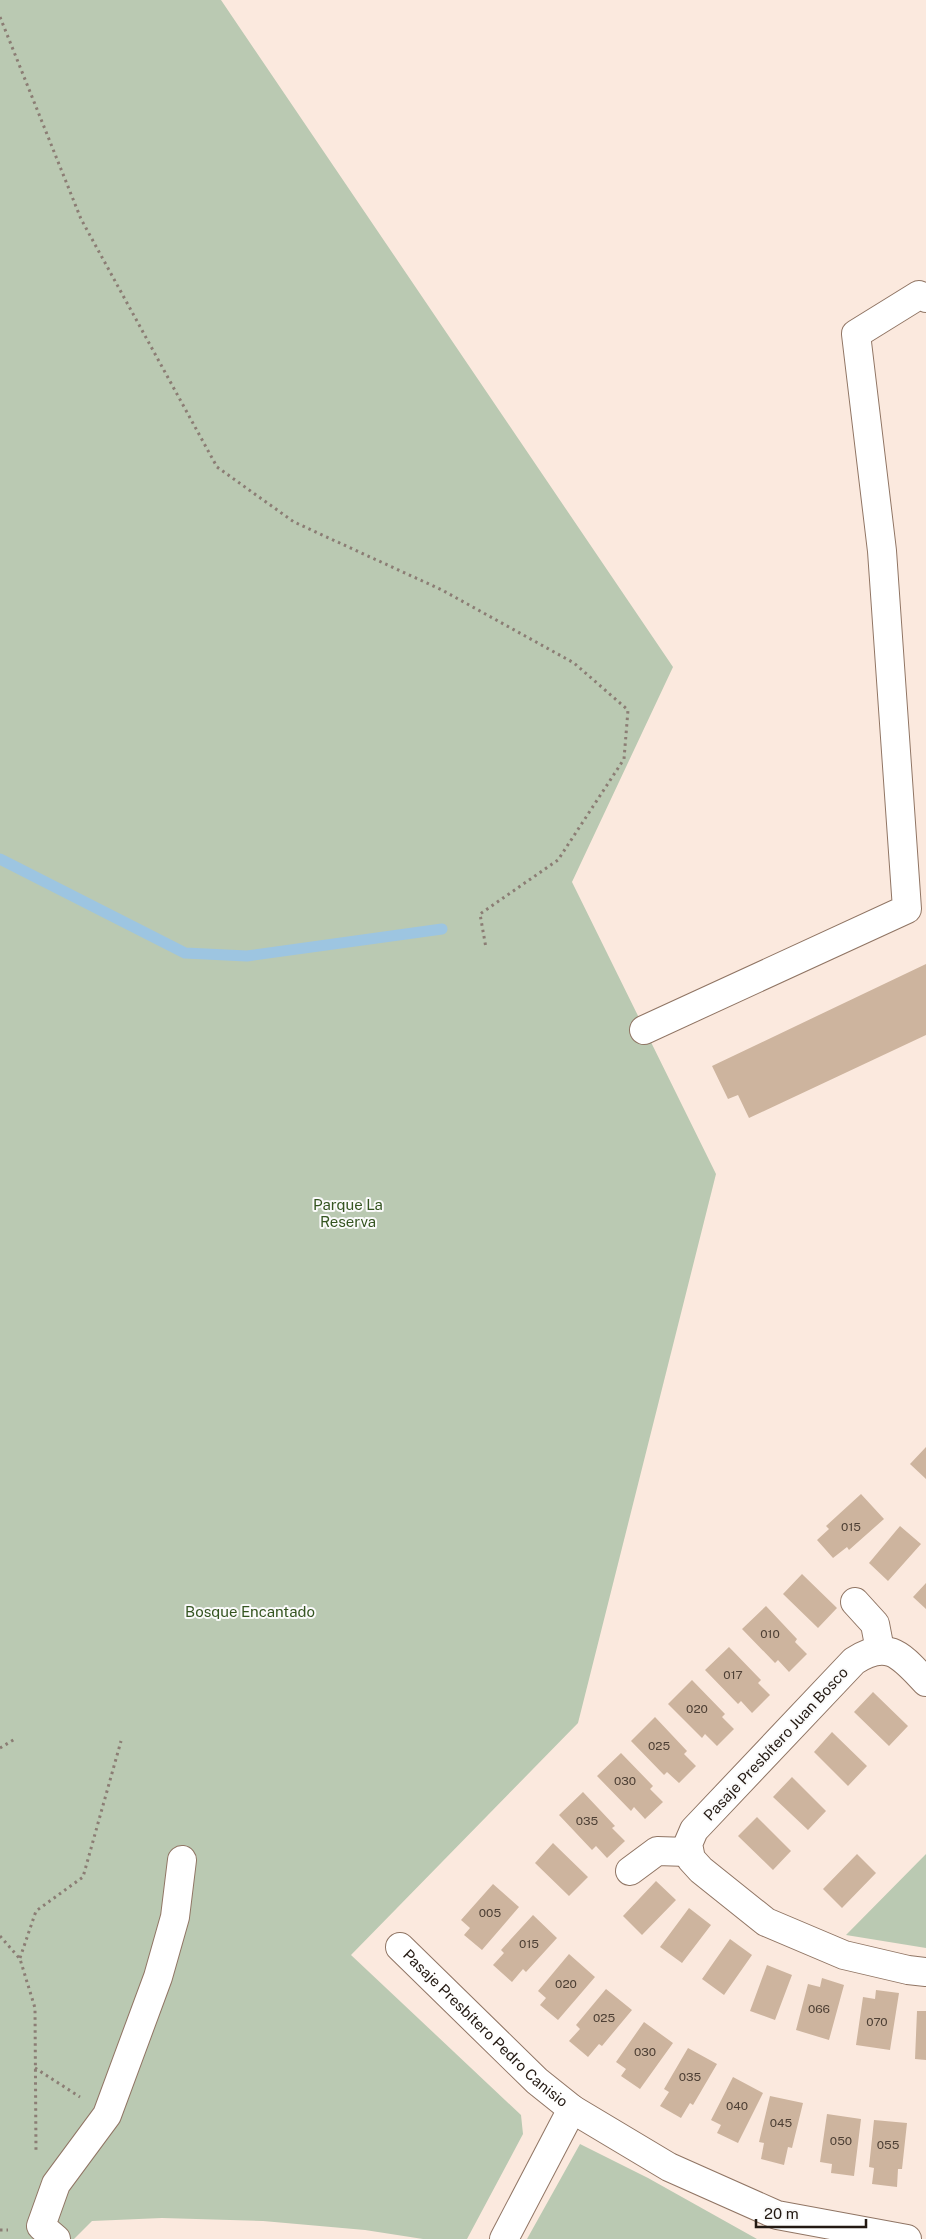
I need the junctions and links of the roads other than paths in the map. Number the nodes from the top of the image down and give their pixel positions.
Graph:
1 (926, 298) edge
2 (644, 1030) dead end
3 (855, 1602) dead end
4 (880, 1650) junction
5 (926, 1682) edge
6 (688, 1852) junction
7 (182, 1860) dead end
8 (630, 1871) dead end
9 (400, 1946) dead end
10 (926, 1972) edge
11 (572, 2109) junction
12 (56, 2239) edge
13 (504, 2239) edge
14 (907, 2239) edge

1 - 2 street
3 - 4 street
4 - 5 street
4 - 6 street, Pasaje Presbítero Juan Bosco
6 - 8 street
6 - 10 street
7 - 12 street
9 - 11 street, Pasaje Presbítero Pedro Canisio
11 - 13 street, Pasaje Presbítero Pedro Canisio
11 - 14 street, Pasaje Presbítero Pedro Canisio

